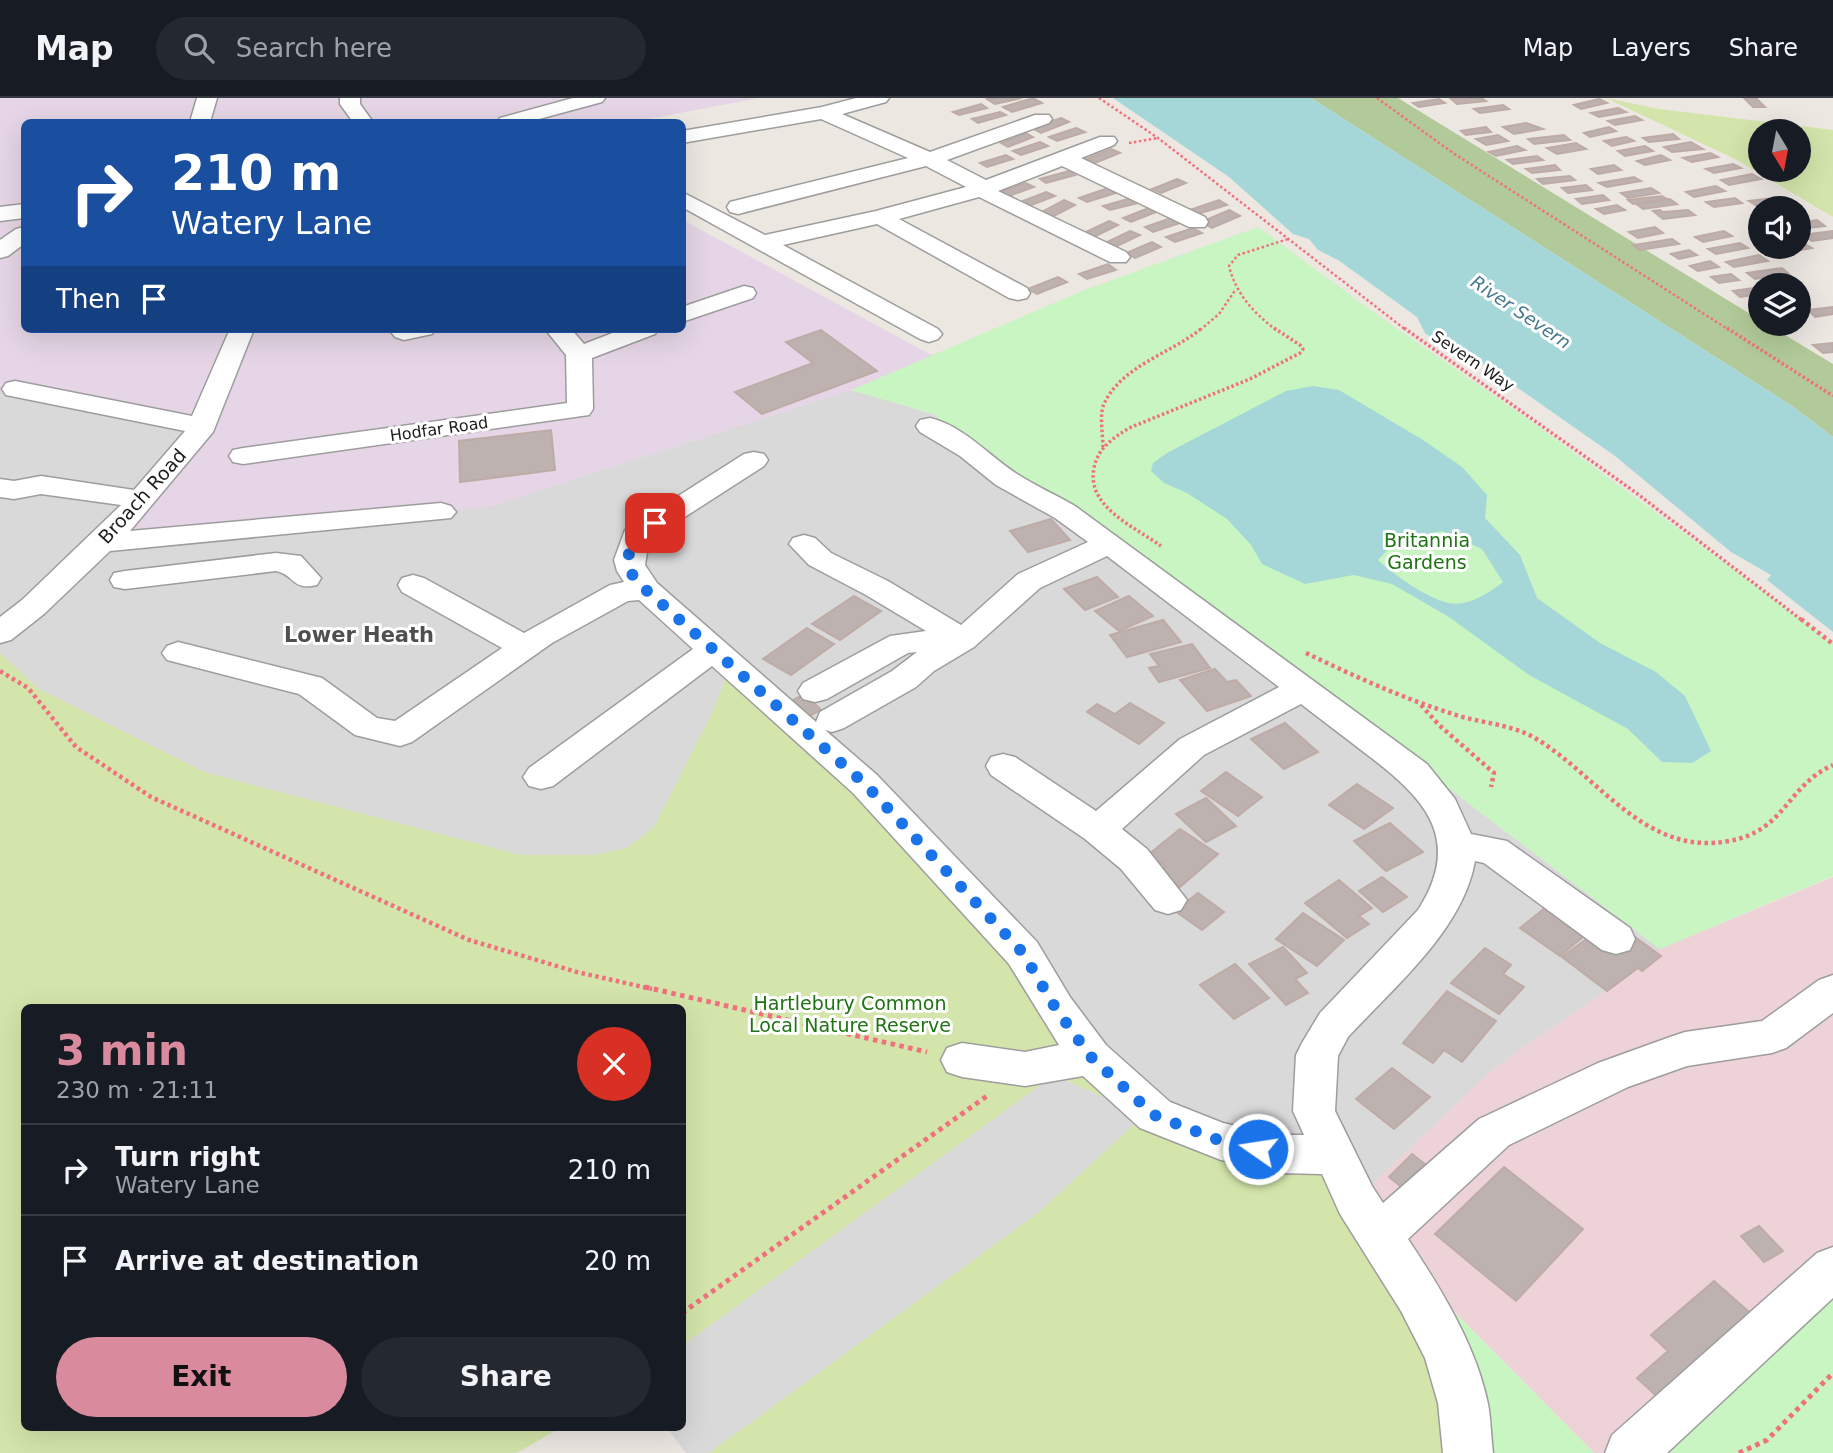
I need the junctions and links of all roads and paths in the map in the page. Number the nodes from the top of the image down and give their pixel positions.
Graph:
1 (207, 98) edge
2 (350, 98) edge
3 (595, 98) edge
4 (879, 98) edge
5 (1099, 98) edge
6 (1377, 98) edge
7 (823, 113) junction
8 (201, 119) edge
9 (361, 119) edge
10 (518, 119) edge
11 (1042, 119) dead end
12 (686, 135) edge
13 (1107, 141) dead end
14 (1063, 158) junction
15 (929, 159) junction
16 (985, 188) junction
17 (686, 200) edge
18 (738, 207) dead end
19 (21, 211) edge
20 (0, 214) edge
21 (880, 217) junction
22 (1197, 222) dead end
23 (21, 236) edge
24 (1288, 239) junction
25 (762, 243) junction
26 (0, 251) edge
27 (1118, 257) dead end
28 (1236, 289) junction
29 (744, 293) dead end
30 (1017, 293) dead end
31 (686, 314) edge
32 (240, 333) edge
33 (561, 333) edge
34 (635, 333) edge
35 (929, 334) dead end
36 (579, 354) junction
37 (15, 389) dead end
38 (1833, 396) edge
39 (202, 426) junction
40 (930, 426) dead end
41 (1103, 447) junction
42 (243, 456) dead end
43 (754, 460) dead end
44 (0, 488) edge
45 (142, 500) junction
46 (441, 512) dead end
47 (1109, 543) junction
48 (101, 544) junction
49 (804, 544) dead end
50 (1165, 549) dead end
51 (306, 578) dead end
52 (62, 579) junction
53 (125, 580) junction
54 (240, 581) dead end
55 (413, 585) dead end
56 (646, 590) junction
57 (0, 634) edge
58 (963, 640) junction
59 (1833, 644) edge
60 (525, 647) junction
61 (1297, 648) dead end
62 (713, 650) junction
63 (178, 653) dead end
64 (0, 671) edge
65 (1303, 689) junction
66 (815, 691) dead end
67 (1419, 703) junction
68 (832, 720) dead end
69 (1003, 765) dead end
70 (1833, 765) edge
71 (541, 777) dead end
72 (1491, 787) dead end
73 (1098, 830) junction
74 (1457, 845) junction
75 (1168, 900) dead end
76 (1616, 939) dead end
77 (1833, 991) edge
78 (1091, 1057) junction
79 (962, 1060) joint
80 (1025, 1069) junction
81 (1333, 1155) junction
82 (1379, 1236) junction
83 (1833, 1268) edge
84 (686, 1309) edge
85 (1833, 1373) edge
86 (1468, 1453) edge
87 (1629, 1453) edge
88 (1739, 1453) edge

1 - 8 street
2 - 9 street
3 - 10 street
4 - 7 street
5 - 24 path, Severn Way
6 - 38 path
7 - 12 street
7 - 15 street
11 - 15 street
13 - 14 street
14 - 16 street
14 - 22 street
15 - 16 street
15 - 18 street
16 - 21 street
16 - 27 street
17 - 25 street
19 - 20 street
21 - 25 street
21 - 30 street
23 - 26 street
24 - 28 path
24 - 59 path, Severn Way
25 - 35 street
28 - 41 path
28 - 41 path
29 - 31 street
32 - 39 street, Broach Road
33 - 36 street
34 - 36 street
36 - 42 street, Hodfar Road
37 - 39 street
39 - 45 street, Broach Road
40 - 47 street
41 - 50 path
43 - 56 street
44 - 45 street
45 - 48 street, Broach Road
46 - 48 street
47 - 58 street
47 - 65 street
48 - 52 street, Broach Road
49 - 58 street
51 - 53 street
52 - 53 street
52 - 57 street, Broach Road
53 - 54 street
55 - 60 street
56 - 60 street
56 - 62 street
58 - 66 street
58 - 68 street
60 - 63 street
61 - 67 path
62 - 71 street
62 - 78 street
64 - 79 path
65 - 73 street
65 - 74 street
67 - 70 path
67 - 72 path
69 - 73 street
73 - 75 street
74 - 76 street
74 - 81 street
77 - 82 street
78 - 80 street
78 - 81 street
79 - 80 street
80 - 84 path
81 - 82 street
82 - 86 street
83 - 87 street
85 - 88 path

